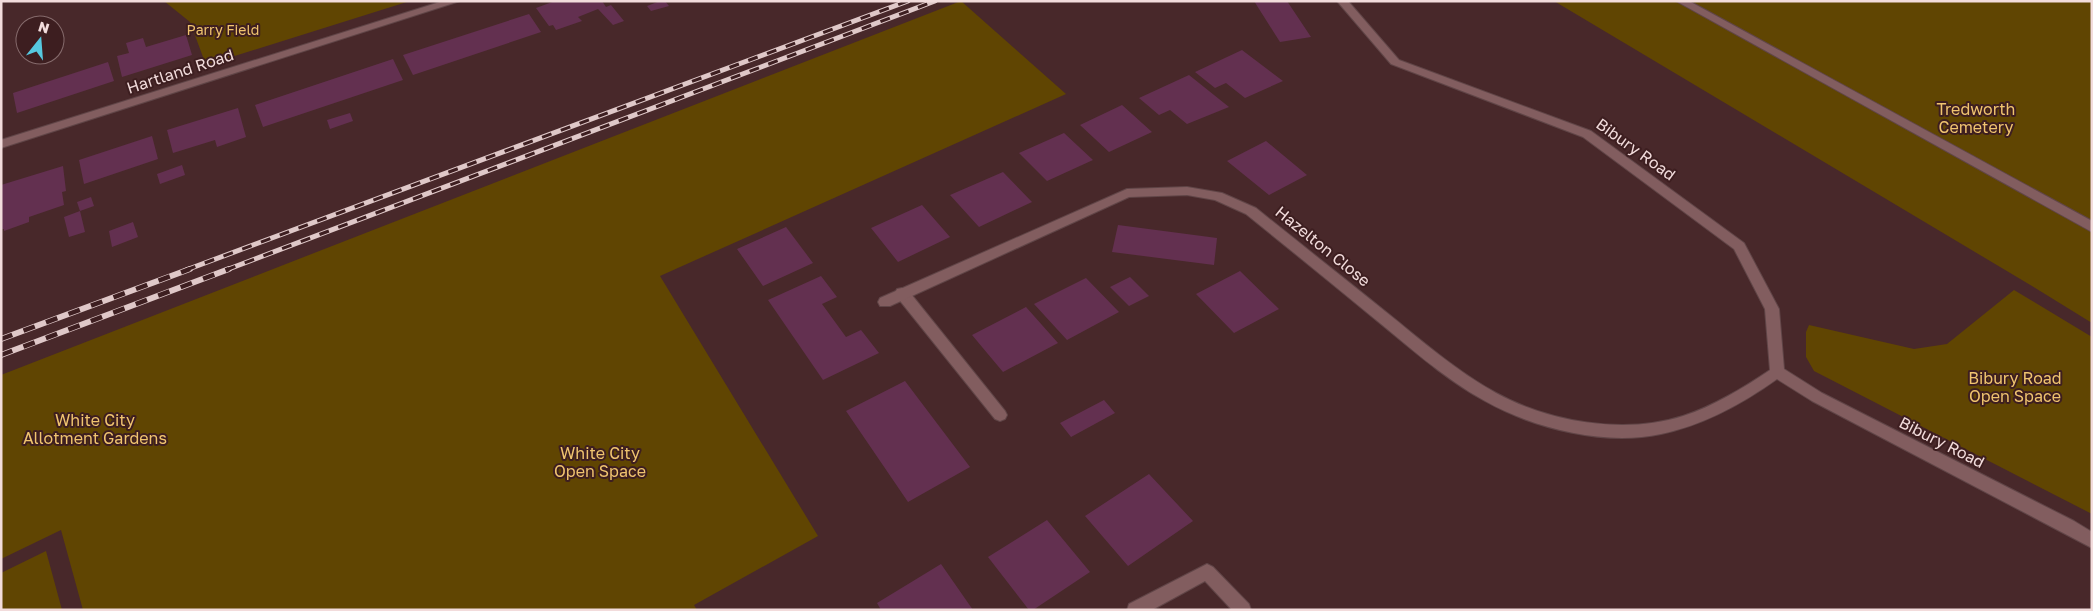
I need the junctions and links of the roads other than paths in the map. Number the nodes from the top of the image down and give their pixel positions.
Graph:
1 (455, 1) edge
2 (1342, 1) edge
3 (1681, 1) edge
4 (1, 144) edge
5 (2092, 227) edge
6 (902, 293) junction
7 (885, 302) dead end
8 (1777, 372) junction
9 (1000, 415) dead end
10 (2092, 541) edge
11 (1135, 610) edge
12 (1243, 610) edge

1 - 4 street, Hartland Road
2 - 8 street, Bibury Road
3 - 5 street
6 - 7 street, Hazelton Close
6 - 8 street, Hazelton Close
6 - 9 street
8 - 10 street, Bibury Road
11 - 12 street

